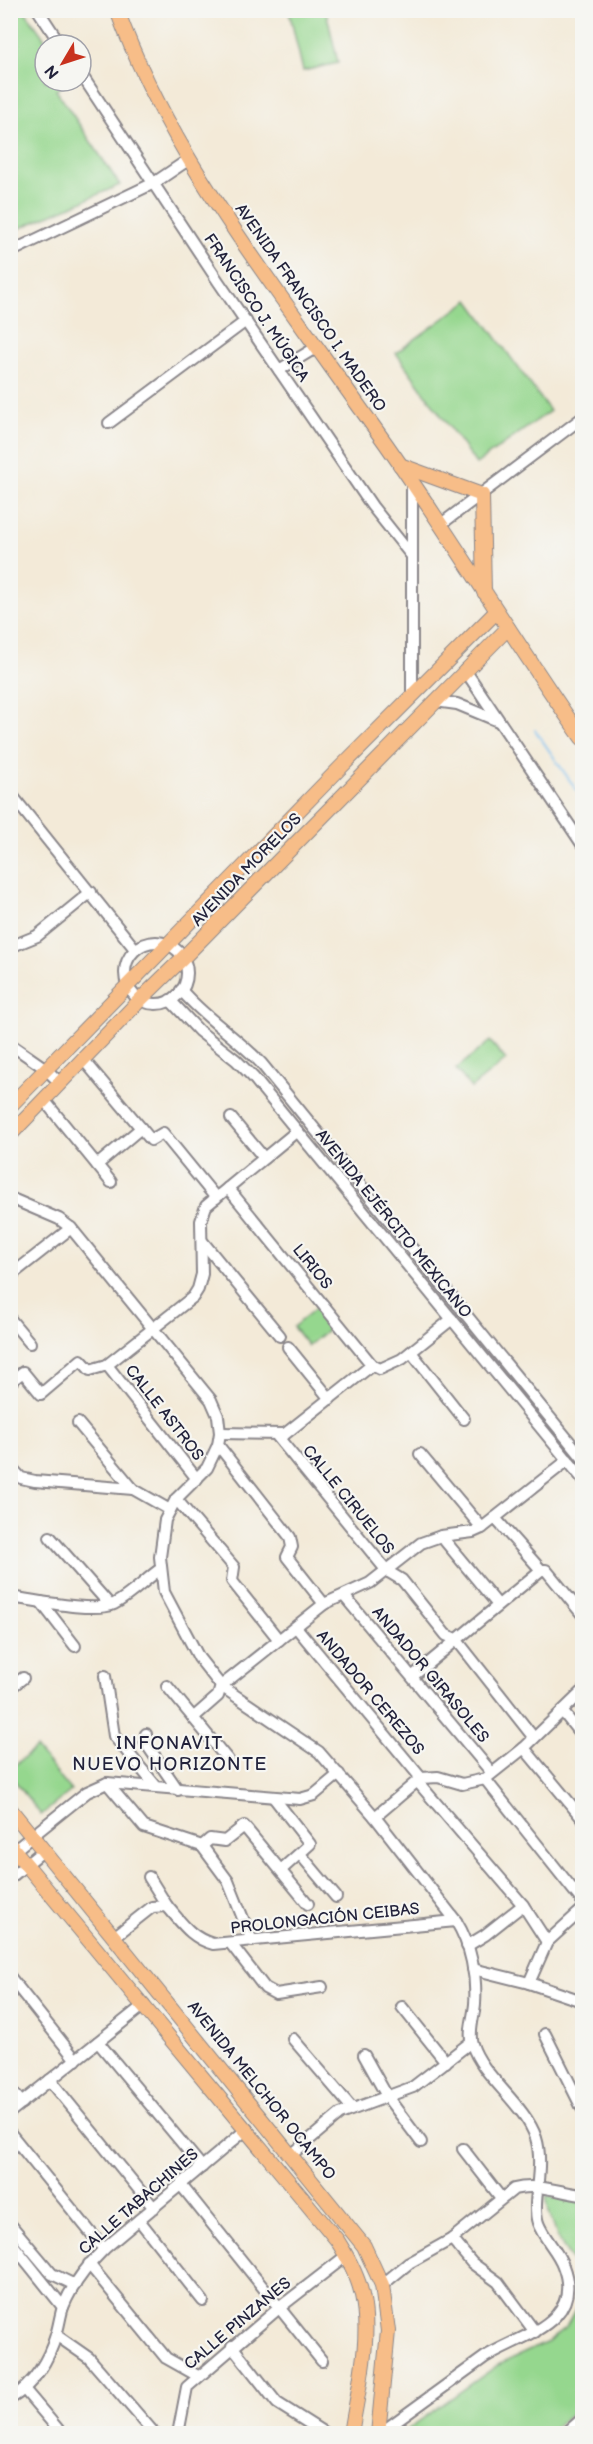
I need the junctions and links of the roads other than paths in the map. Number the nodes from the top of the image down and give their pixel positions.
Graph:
1 (38, 10) edge
2 (117, 10) edge
3 (53, 33) edge
4 (93, 92) edge
5 (188, 160) junction
6 (154, 183) junction
7 (10, 252) edge
8 (246, 321) junction
9 (317, 347) junction
10 (279, 370) junction
11 (582, 418) edge
12 (109, 423) dead end
13 (400, 465) junction
14 (412, 481) junction
15 (482, 495) junction
16 (440, 525) junction
17 (411, 555) junction
18 (484, 592) junction
19 (496, 612) junction
20 (508, 628) junction
21 (465, 670) junction
22 (412, 696) junction
23 (435, 701) junction
24 (498, 721) junction
25 (582, 738) edge
26 (339, 769) junction
27 (354, 784) junction
28 (10, 793) edge
29 (582, 844) edge
30 (91, 892) junction
31 (168, 944) junction
32 (10, 947) edge
33 (135, 949) junction
34 (183, 958) junction
35 (129, 987) junction
36 (181, 990) junction
37 (141, 999) junction
38 (170, 1000) junction
39 (10, 1044) edge
40 (255, 1057) junction
41 (83, 1059) junction
42 (244, 1068) junction
43 (46, 1069) junction
44 (277, 1082) junction
45 (60, 1083) junction
46 (265, 1092) junction
47 (44, 1100) junction
48 (10, 1106) edge
49 (231, 1118) dead end
50 (141, 1128) junction
51 (297, 1131) junction
52 (10, 1135) edge
53 (264, 1158) junction
54 (97, 1165) junction
55 (111, 1182) dead end
56 (228, 1188) junction
57 (10, 1198) edge
58 (216, 1198) junction
59 (385, 1214) junction
60 (374, 1223) junction
61 (71, 1228) junction
62 (202, 1241) junction
63 (10, 1276) edge
64 (10, 1319) edge
65 (452, 1319) junction
66 (155, 1329) junction
67 (280, 1336) dead end
68 (30, 1342) dead end
69 (288, 1347) dead end
70 (411, 1352) junction
71 (107, 1365) junction
72 (372, 1365) junction
73 (516, 1377) junction
74 (10, 1382) edge
75 (507, 1385) junction
76 (330, 1399) junction
77 (464, 1419) dead end
78 (78, 1423) dead end
79 (220, 1433) junction
80 (277, 1436) junction
81 (218, 1445) junction
82 (420, 1454) dead end
83 (582, 1457) edge
84 (568, 1460) junction
85 (10, 1466) edge
86 (582, 1478) edge
87 (197, 1479) junction
88 (133, 1489) junction
89 (176, 1499) junction
90 (170, 1510) junction
91 (495, 1518) junction
92 (482, 1528) junction
93 (441, 1536) junction
94 (50, 1537) dead end
95 (159, 1570) junction
96 (541, 1570) junction
97 (387, 1571) junction
98 (10, 1597) edge
99 (345, 1597) junction
100 (41, 1602) junction
101 (324, 1604) junction
102 (110, 1605) junction
103 (498, 1605) junction
104 (582, 1614) edge
105 (296, 1627) junction
106 (451, 1637) junction
107 (279, 1640) junction
108 (75, 1646) dead end
109 (105, 1676) dead end
110 (413, 1676) junction
111 (23, 1678) dead end
112 (167, 1686) dead end
113 (221, 1686) junction
114 (10, 1688) edge
115 (582, 1692) edge
116 (563, 1712) junction
117 (193, 1718) junction
118 (146, 1734) dead end
119 (582, 1736) edge
120 (534, 1738) junction
121 (524, 1748) junction
122 (228, 1760) dead end
123 (339, 1774) junction
124 (489, 1776) junction
125 (419, 1780) junction
126 (107, 1783) junction
127 (155, 1785) junction
128 (178, 1790) junction
129 (274, 1798) junction
130 (10, 1809) edge
131 (375, 1816) junction
132 (582, 1818) edge
133 (34, 1837) junction
134 (202, 1846) junction
135 (12, 1850) edge
136 (44, 1850) junction
137 (300, 1854) junction
138 (27, 1864) junction
139 (281, 1870) junction
140 (149, 1877) dead end
141 (10, 1878) edge
142 (336, 1897) dead end
143 (582, 1901) edge
144 (308, 1904) dead end
145 (524, 1905) junction
146 (167, 1906) junction
147 (581, 1915) edge
148 (456, 1921) junction
149 (114, 1937) junction
150 (252, 1941) junction
151 (546, 1942) junction
152 (231, 1944) junction
153 (467, 1946) junction
154 (473, 1969) junction
155 (10, 1977) edge
156 (529, 1983) junction
157 (322, 1987) dead end
158 (581, 1996) edge
159 (144, 2005) junction
160 (402, 2007) dead end
161 (545, 2034) dead end
162 (293, 2038) dead end
163 (98, 2042) junction
164 (471, 2043) junction
165 (364, 2055) dead end
166 (76, 2060) junction
167 (446, 2062) junction
168 (221, 2068) junction
169 (50, 2080) junction
170 (206, 2080) junction
171 (10, 2088) edge
172 (388, 2098) junction
173 (22, 2103) junction
174 (352, 2108) junction
175 (582, 2108) edge
176 (10, 2112) edge
177 (247, 2129) junction
178 (10, 2133) edge
179 (421, 2142) dead end
180 (463, 2149) dead end
181 (291, 2155) junction
182 (202, 2167) junction
183 (181, 2185) junction
184 (539, 2187) junction
185 (582, 2194) edge
186 (501, 2198) junction
187 (154, 2208) junction
188 (139, 2220) junction
189 (10, 2224) edge
190 (452, 2239) junction
191 (10, 2241) edge
192 (104, 2250) junction
193 (346, 2256) junction
194 (89, 2264) junction
195 (75, 2285) junction
196 (382, 2285) junction
197 (203, 2301) dead end
198 (63, 2307) junction
199 (279, 2308) junction
200 (536, 2332) junction
201 (56, 2335) junction
202 (232, 2346) junction
203 (322, 2361) dead end
204 (198, 2376) junction
205 (24, 2389) junction
206 (10, 2399) edge
207 (582, 2419) edge
208 (62, 2433) edge
209 (155, 2433) edge
210 (178, 2433) edge
211 (326, 2433) edge
212 (351, 2433) edge
213 (378, 2433) edge
214 (565, 2433) edge

1 - 3 street
2 - 5 main road, AVENIDA FRANCISCO I. MADERO
4 - 6 street, FRANCISCO J. MÚGICA
5 - 6 street
5 - 9 main road, AVENIDA FRANCISCO I. MADERO
6 - 7 street
6 - 8 street, FRANCISCO J. MÚGICA
8 - 10 street, FRANCISCO J. MÚGICA
8 - 12 street
9 - 10 street
9 - 13 main road, AVENIDA FRANCISCO I. MADERO
10 - 17 street, FRANCISCO J. MÚGICA
11 - 15 street
13 - 14 main road, AVENIDA FRANCISCO I. MADERO
13 - 15 main road
14 - 16 main road, AVENIDA FRANCISCO I. MADERO
14 - 17 street
15 - 16 street
15 - 18 main road
16 - 18 main road, AVENIDA FRANCISCO I. MADERO
17 - 22 street
18 - 19 main road, AVENIDA FRANCISCO I. MADERO
19 - 20 main road, AVENIDA FRANCISCO I. MADERO
19 - 22 main road, AVENIDA MORELOS
20 - 21 main road, AVENIDA MORELOS
20 - 25 main road, AVENIDA FRANCISCO I. MADERO
21 - 23 main road, AVENIDA MORELOS
21 - 24 street
22 - 26 main road, AVENIDA MORELOS
23 - 24 street
23 - 27 main road, AVENIDA MORELOS
24 - 29 street
26 - 27 main road
26 - 31 main road, AVENIDA MORELOS
27 - 34 main road, AVENIDA MORELOS
28 - 30 street
30 - 32 street
30 - 33 street
31 - 33 street
31 - 34 street
31 - 35 main road, AVENIDA MORELOS
33 - 35 street
34 - 36 street
34 - 37 main road, AVENIDA MORELOS
35 - 37 street
35 - 43 main road, AVENIDA MORELOS
36 - 38 street
36 - 40 street, AVENIDA EJÉRCITO MEXICANO
37 - 38 street
37 - 41 main road, AVENIDA MORELOS
38 - 42 street, AVENIDA EJÉRCITO MEXICANO
39 - 43 street
40 - 42 street
40 - 44 street, AVENIDA EJÉRCITO MEXICANO
41 - 45 main road, AVENIDA MORELOS
41 - 50 street
42 - 46 street, AVENIDA EJÉRCITO MEXICANO
43 - 45 street
43 - 48 main road, AVENIDA MORELOS
44 - 46 street
44 - 59 street, AVENIDA EJÉRCITO MEXICANO
45 - 47 main road, AVENIDA MORELOS
46 - 51 street, AVENIDA EJÉRCITO MEXICANO
47 - 52 main road, AVENIDA MORELOS
47 - 54 street
49 - 53 street
50 - 54 street
50 - 58 street
51 - 53 street
51 - 60 street, AVENIDA EJÉRCITO MEXICANO
53 - 56 street
54 - 55 street
56 - 58 street
56 - 72 street, LIRIOS
57 - 61 street
58 - 62 street
59 - 60 street
59 - 73 street, AVENIDA EJÉRCITO MEXICANO
60 - 65 street, AVENIDA EJÉRCITO MEXICANO
61 - 63 street
61 - 66 street
62 - 66 street
62 - 67 street
64 - 68 street
65 - 70 street
65 - 75 street, AVENIDA EJÉRCITO MEXICANO
66 - 71 street
66 - 79 street
69 - 76 street
70 - 72 street
70 - 77 street
71 - 74 street
71 - 87 street, CALLE ASTROS
72 - 76 street
73 - 75 street
73 - 83 street, AVENIDA EJÉRCITO MEXICANO
75 - 84 street, AVENIDA EJÉRCITO MEXICANO
76 - 80 street
78 - 88 street
79 - 80 street
79 - 81 street
80 - 97 street, CALLE CIRUELOS
81 - 87 street
81 - 101 street
82 - 92 street
84 - 86 street, AVENIDA EJÉRCITO MEXICANO
84 - 91 street
85 - 88 street
87 - 89 street
88 - 90 street
89 - 90 street
89 - 107 street
90 - 95 street
91 - 92 street
91 - 96 street
92 - 93 street
93 - 97 street
93 - 103 street
94 - 102 street
95 - 102 street
95 - 113 street
96 - 103 street
96 - 104 street
97 - 99 street
97 - 106 street, CALLE CIRUELOS
98 - 100 street
99 - 101 street
99 - 110 street, ANDADOR GIRASOLES
100 - 102 street
100 - 108 street
101 - 105 street
103 - 106 street
105 - 107 street
105 - 125 street, ANDADOR CEREZOS
106 - 110 street
106 - 120 street, CALLE CIRUELOS
107 - 113 street
109 - 127 street
110 - 124 street, ANDADOR GIRASOLES
111 - 114 street
112 - 117 street
113 - 117 street
113 - 123 street
115 - 116 street
116 - 119 street
116 - 120 street
117 - 122 street
118 - 128 street
120 - 121 street
121 - 124 street
121 - 132 street
123 - 129 street
123 - 131 street
124 - 125 street
124 - 143 street, ANDADOR GIRASOLES
125 - 131 street
125 - 145 street, ANDADOR CEREZOS
126 - 127 street
126 - 133 street
126 - 134 street
127 - 128 street
128 - 129 street
129 - 137 street
130 - 133 main road, AVENIDA MELCHOR OCAMPO
131 - 148 street
133 - 135 street
133 - 136 main road, AVENIDA MELCHOR OCAMPO
134 - 139 street
134 - 150 street
135 - 138 main road
136 - 138 street
136 - 149 main road, AVENIDA MELCHOR OCAMPO
137 - 139 street
137 - 142 street
138 - 141 street
138 - 159 main road
139 - 144 street
140 - 146 street, PROLONGACIÓN CEIBAS
145 - 151 street, ANDADOR CEREZOS
145 - 153 street
146 - 149 street
146 - 152 street, PROLONGACIÓN CEIBAS
147 - 151 street
148 - 150 street, PROLONGACIÓN CEIBAS
148 - 153 street
149 - 168 main road, AVENIDA MELCHOR OCAMPO
150 - 152 street, PROLONGACIÓN CEIBAS
151 - 156 street
152 - 157 street
153 - 154 street
154 - 156 street
154 - 164 street
155 - 166 street
156 - 158 street
159 - 163 street
159 - 170 main road
160 - 167 street
161 - 175 street
162 - 174 street
163 - 166 street
163 - 182 street
164 - 167 street
164 - 184 street
165 - 172 street
166 - 169 street
167 - 172 street
168 - 170 main road
168 - 181 main road, AVENIDA MELCHOR OCAMPO
169 - 173 street
169 - 187 street
170 - 177 main road
171 - 173 street
172 - 174 street
172 - 179 street
173 - 176 street
174 - 181 street
177 - 182 street, CALLE TABACHINES
177 - 193 main road
178 - 192 street
180 - 186 street
181 - 196 main road, AVENIDA MELCHOR OCAMPO
182 - 183 street, CALLE TABACHINES
183 - 187 street, CALLE TABACHINES
183 - 199 street
184 - 185 street
184 - 186 street
184 - 200 street
186 - 190 street
187 - 188 street, CALLE TABACHINES
188 - 192 street, CALLE TABACHINES
188 - 197 street
189 - 195 street
190 - 196 street
190 - 200 street
191 - 198 street
192 - 194 street, CALLE TABACHINES
193 - 199 street, CALLE PINZANES
193 - 212 main road
194 - 195 street, CALLE TABACHINES
194 - 204 street
195 - 198 street, CALLE TABACHINES
196 - 213 main road, AVENIDA MELCHOR OCAMPO
198 - 201 street, CALLE TABACHINES
199 - 202 street, CALLE PINZANES
199 - 203 street
200 - 213 street
201 - 205 street, CALLE TABACHINES
201 - 209 street
202 - 204 street, CALLE PINZANES
202 - 211 street
204 - 210 street, CALLE PINZANES
205 - 206 street, CALLE TABACHINES
205 - 208 street
207 - 214 street

